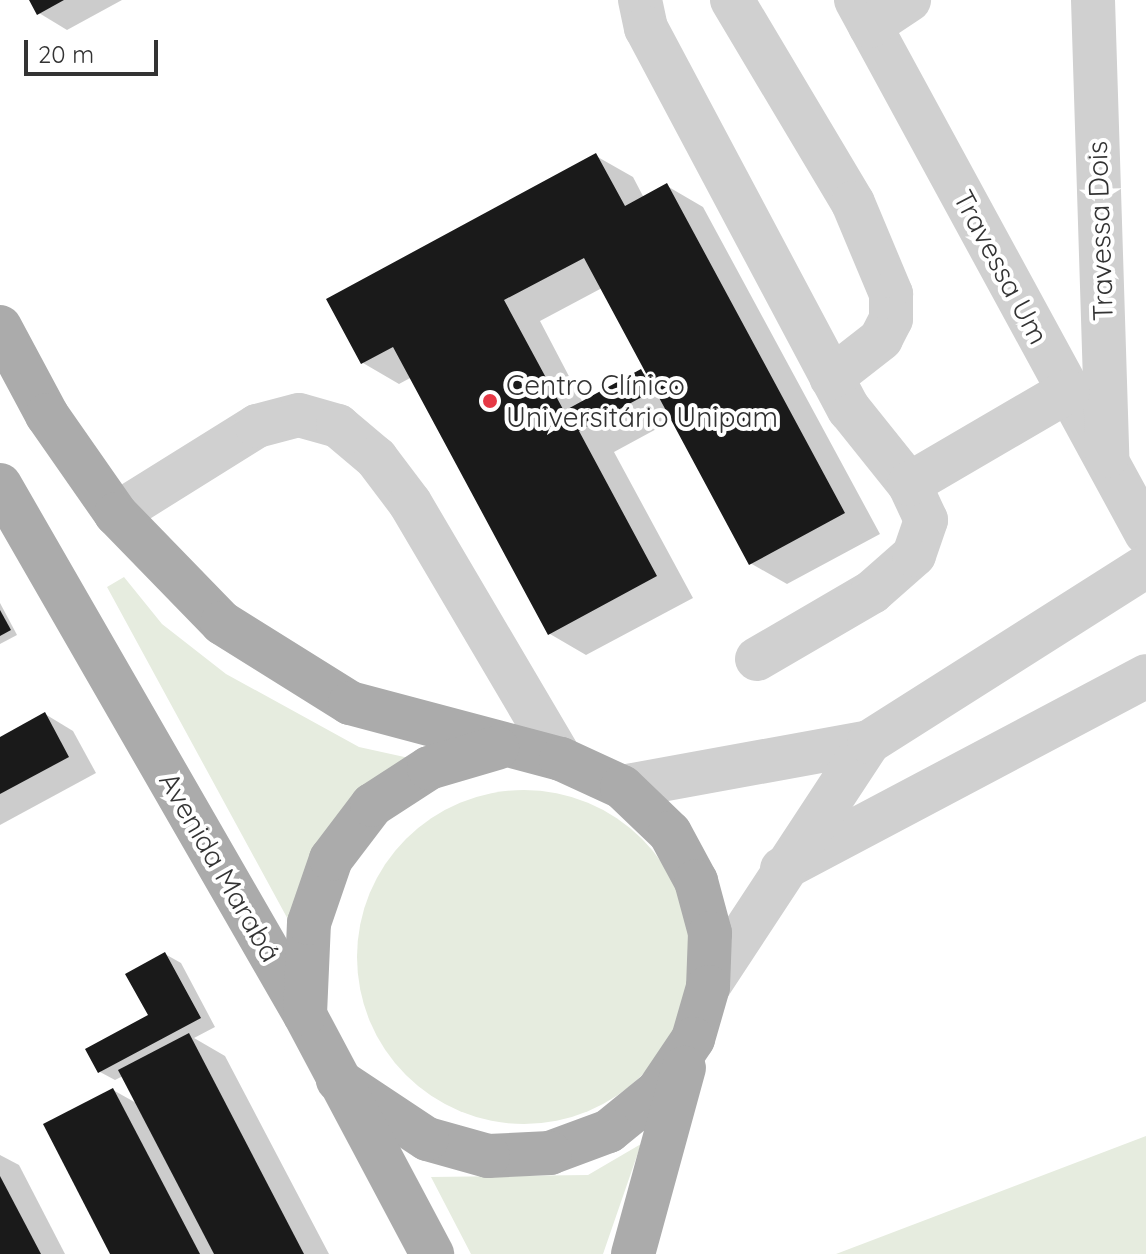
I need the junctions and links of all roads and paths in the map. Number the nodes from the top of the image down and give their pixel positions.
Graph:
1 (640, 0) edge
2 (732, 0) edge
3 (909, 0) edge
4 (1093, 0) edge
5 (863, 13) edge
6 (0, 327) edge
7 (831, 378) junction
8 (1068, 391) junction
9 (1107, 462) junction
10 (909, 484) junction
11 (0, 485) edge
12 (116, 514) junction
13 (1146, 533) edge
14 (1146, 566) edge
15 (757, 659) dead end
16 (1146, 676) edge
17 (869, 742) junction
18 (497, 748) junction
19 (561, 759) junction
20 (622, 787) junction
21 (782, 869) junction
22 (708, 987) junction
23 (305, 1015) junction
24 (693, 1039) junction
25 (338, 1080) junction
26 (432, 1254) edge
27 (633, 1254) edge

1 - 7 street
2 - 7 street
3 - 5 street
4 - 9 street, Travessa Dois
5 - 8 street, Travessa Um
6 - 12 main road
7 - 10 street
8 - 9 street, Travessa Um
8 - 10 street
9 - 13 street, Travessa Um
10 - 15 street
11 - 23 main road, Avenida Marabá
12 - 18 main road
12 - 19 street
14 - 17 street
16 - 21 street
17 - 20 street
17 - 21 street
18 - 19 main road
18 - 23 main road
19 - 20 main road
20 - 22 main road
21 - 22 street
22 - 24 main road
23 - 25 main road, Avenida Marabá
24 - 25 main road
24 - 27 main road
25 - 26 main road, Avenida Marabá

